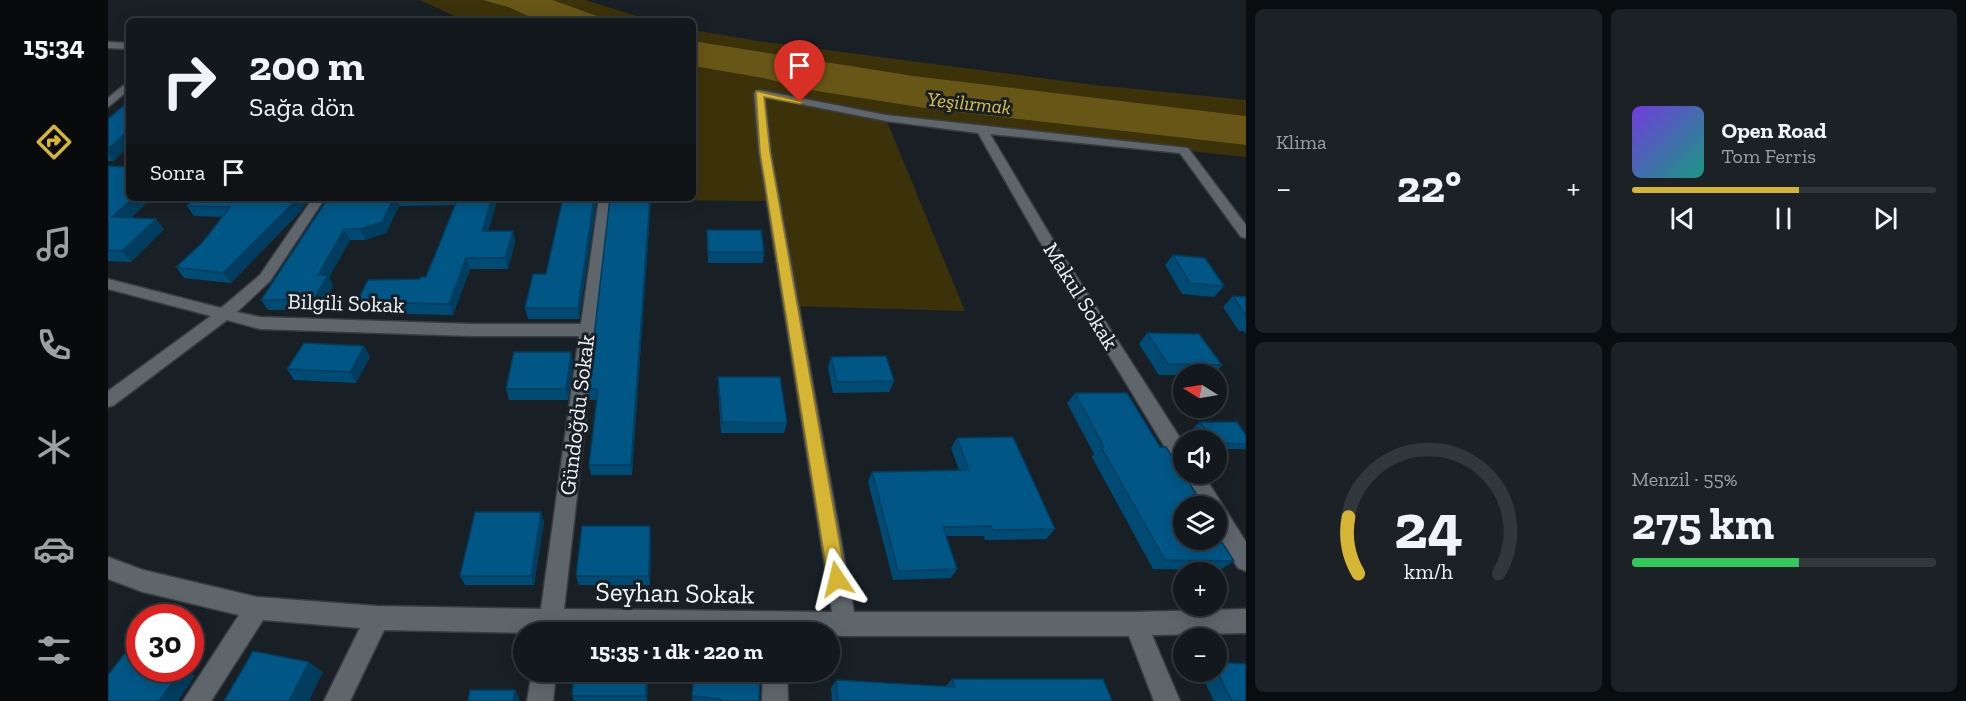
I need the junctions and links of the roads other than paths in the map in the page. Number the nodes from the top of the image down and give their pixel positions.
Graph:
1 (108, 45) edge
2 (126, 46) edge
3 (126, 87) edge
4 (108, 104) edge
5 (982, 130) junction
6 (317, 201) edge
7 (605, 201) edge
8 (1246, 234) edge
9 (108, 284) edge
10 (224, 315) junction
11 (588, 330) junction
12 (108, 400) edge
13 (1173, 443) edge
14 (1227, 531) edge
15 (1246, 561) edge
16 (108, 568) edge
17 (257, 608) junction
18 (377, 618) junction
19 (1246, 621) edge
20 (551, 622) edge
21 (513, 624) edge
22 (840, 624) edge
23 (845, 624) junction
24 (1136, 624) junction
25 (543, 682) edge
26 (775, 682) edge
27 (195, 701) edge
28 (337, 701) edge
29 (540, 701) edge
30 (775, 701) edge
31 (1167, 701) edge

1 - 2 street
3 - 4 street
5 - 8 street
5 - 13 street, Makul Sokak
5 - 23 street
6 - 10 street
7 - 11 street, Gündoğdu Sokak
9 - 10 street, Bilgili Sokak
10 - 11 street, Bilgili Sokak
10 - 12 street
11 - 20 street, Gündoğdu Sokak
14 - 15 street
16 - 17 street, Seyhan Sokak
17 - 18 street, Seyhan Sokak
17 - 27 street
18 - 21 street, Seyhan Sokak
18 - 28 street
19 - 24 street, Seyhan Sokak
22 - 23 street, Seyhan Sokak
23 - 24 street, Seyhan Sokak
24 - 31 street
25 - 29 street
26 - 30 street

